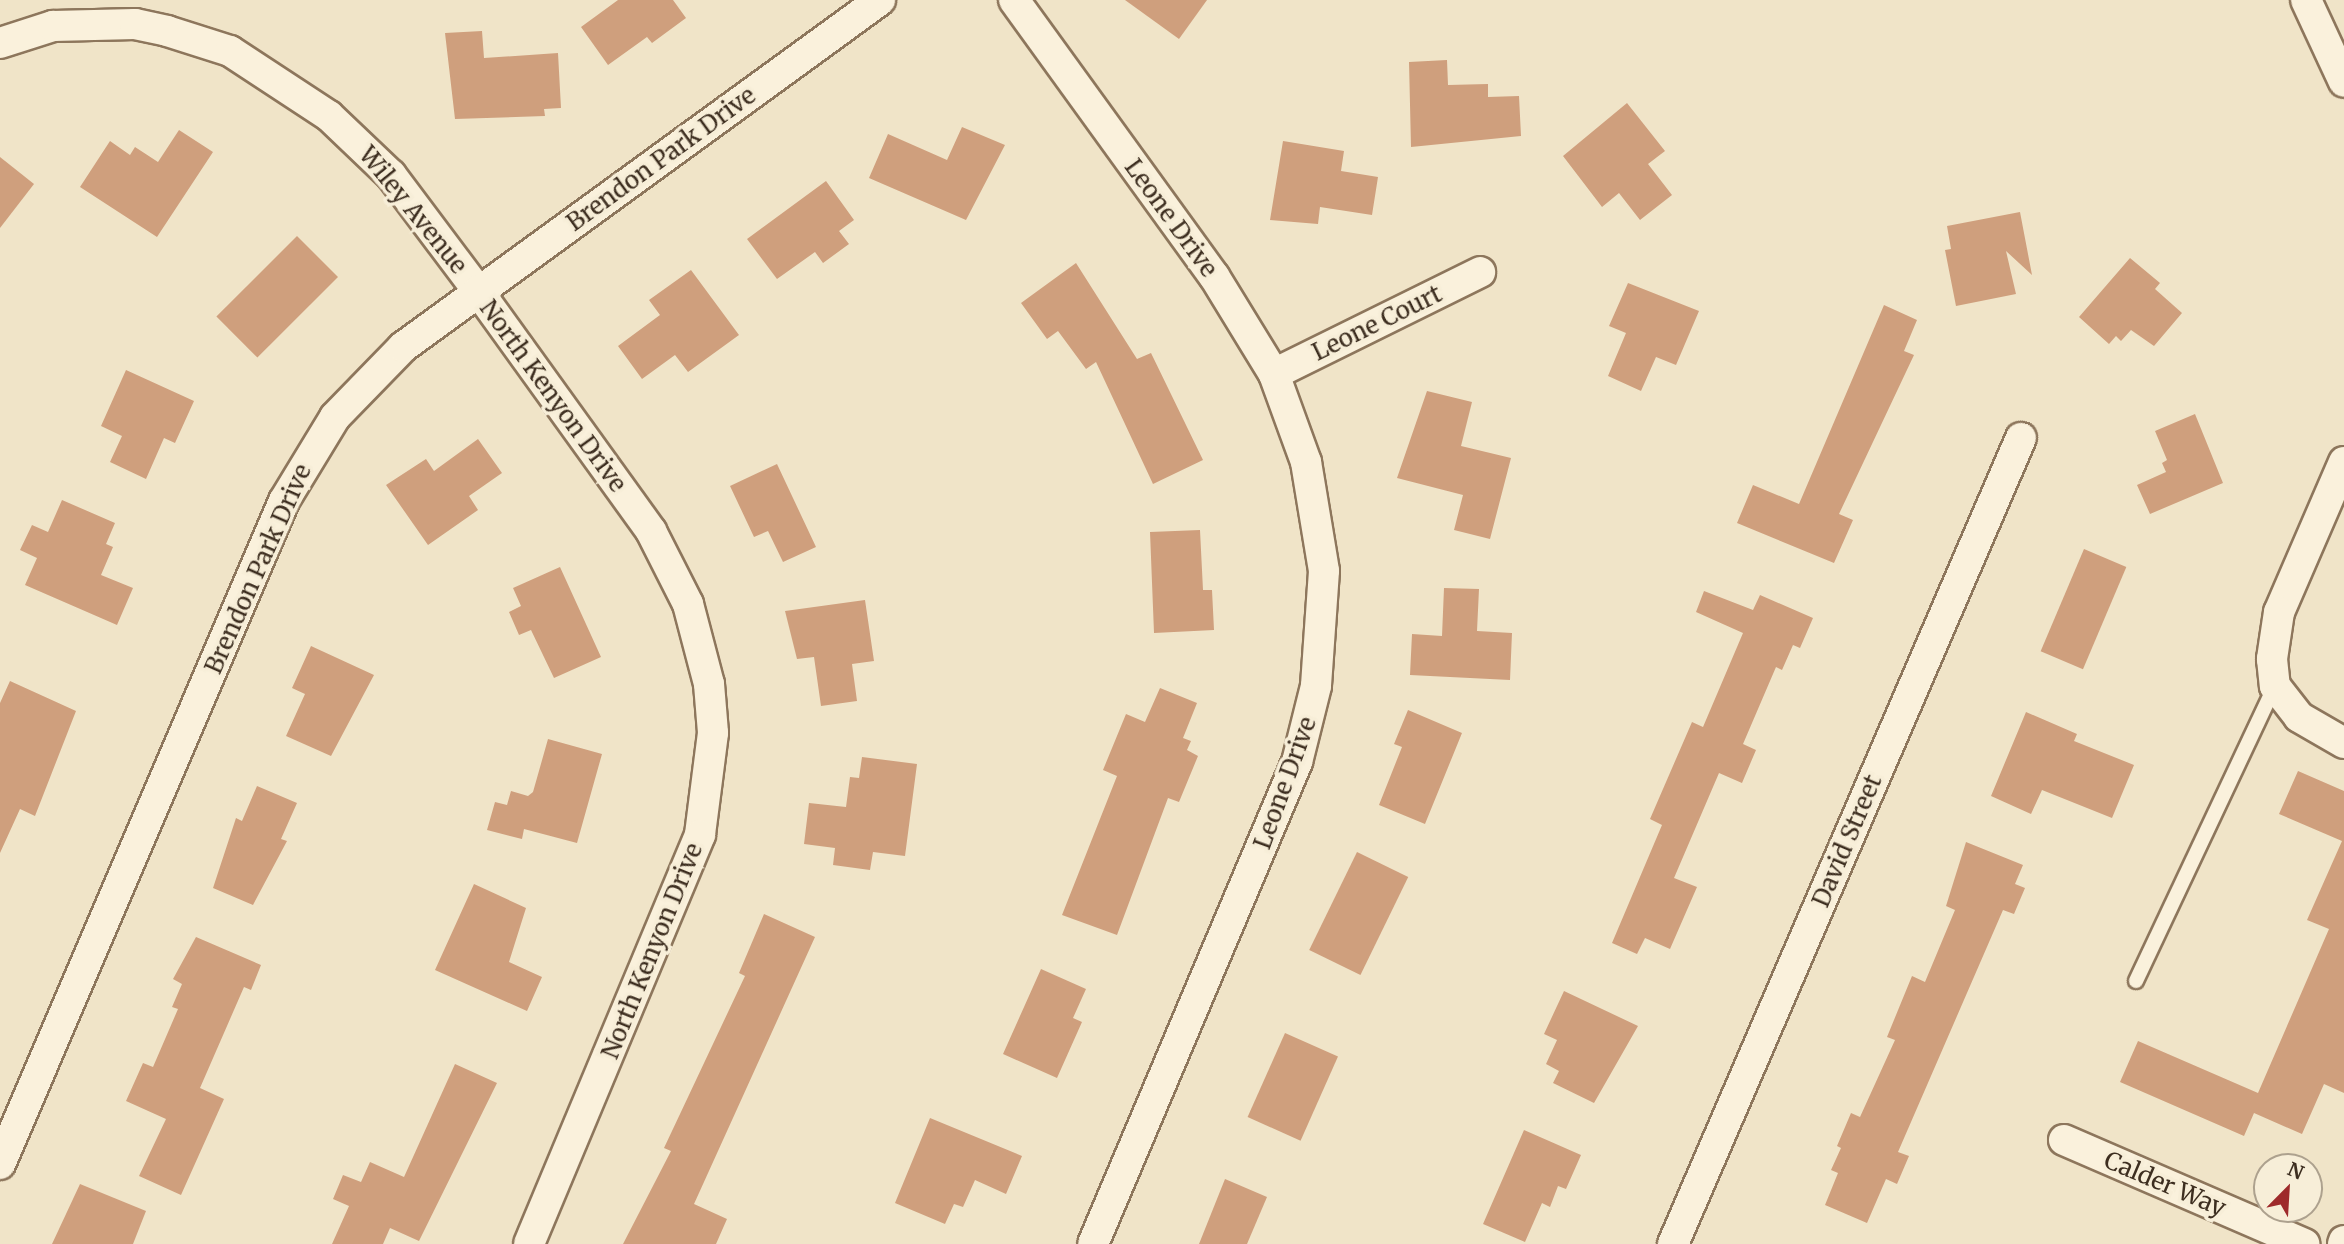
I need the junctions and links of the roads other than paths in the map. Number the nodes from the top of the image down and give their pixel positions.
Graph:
1 (880, 0) edge
2 (1014, 0) edge
3 (2306, 0) edge
4 (0, 43) edge
5 (2344, 82) edge
6 (1480, 272) dead end
7 (478, 291) junction
8 (1273, 374) junction
9 (2021, 438) dead end
10 (2344, 462) edge
11 (2275, 686) junction
12 (2344, 743) edge
13 (2136, 981) dead end
14 (2064, 1140) dead end
15 (0, 1164) edge
16 (529, 1244) edge
17 (1093, 1244) edge
18 (1673, 1244) edge
19 (2304, 1244) edge

1 - 7 street, Brendon Park Drive
2 - 8 street, Leone Drive
3 - 5 street
4 - 7 street, Wiley Avenue
6 - 8 street, Leone Court
7 - 15 street, Brendon Park Drive
7 - 16 street, North Kenyon Drive
8 - 17 street, Leone Drive
9 - 18 street, David Street
10 - 11 street
11 - 12 street
11 - 13 lane
14 - 19 street, Calder Way

